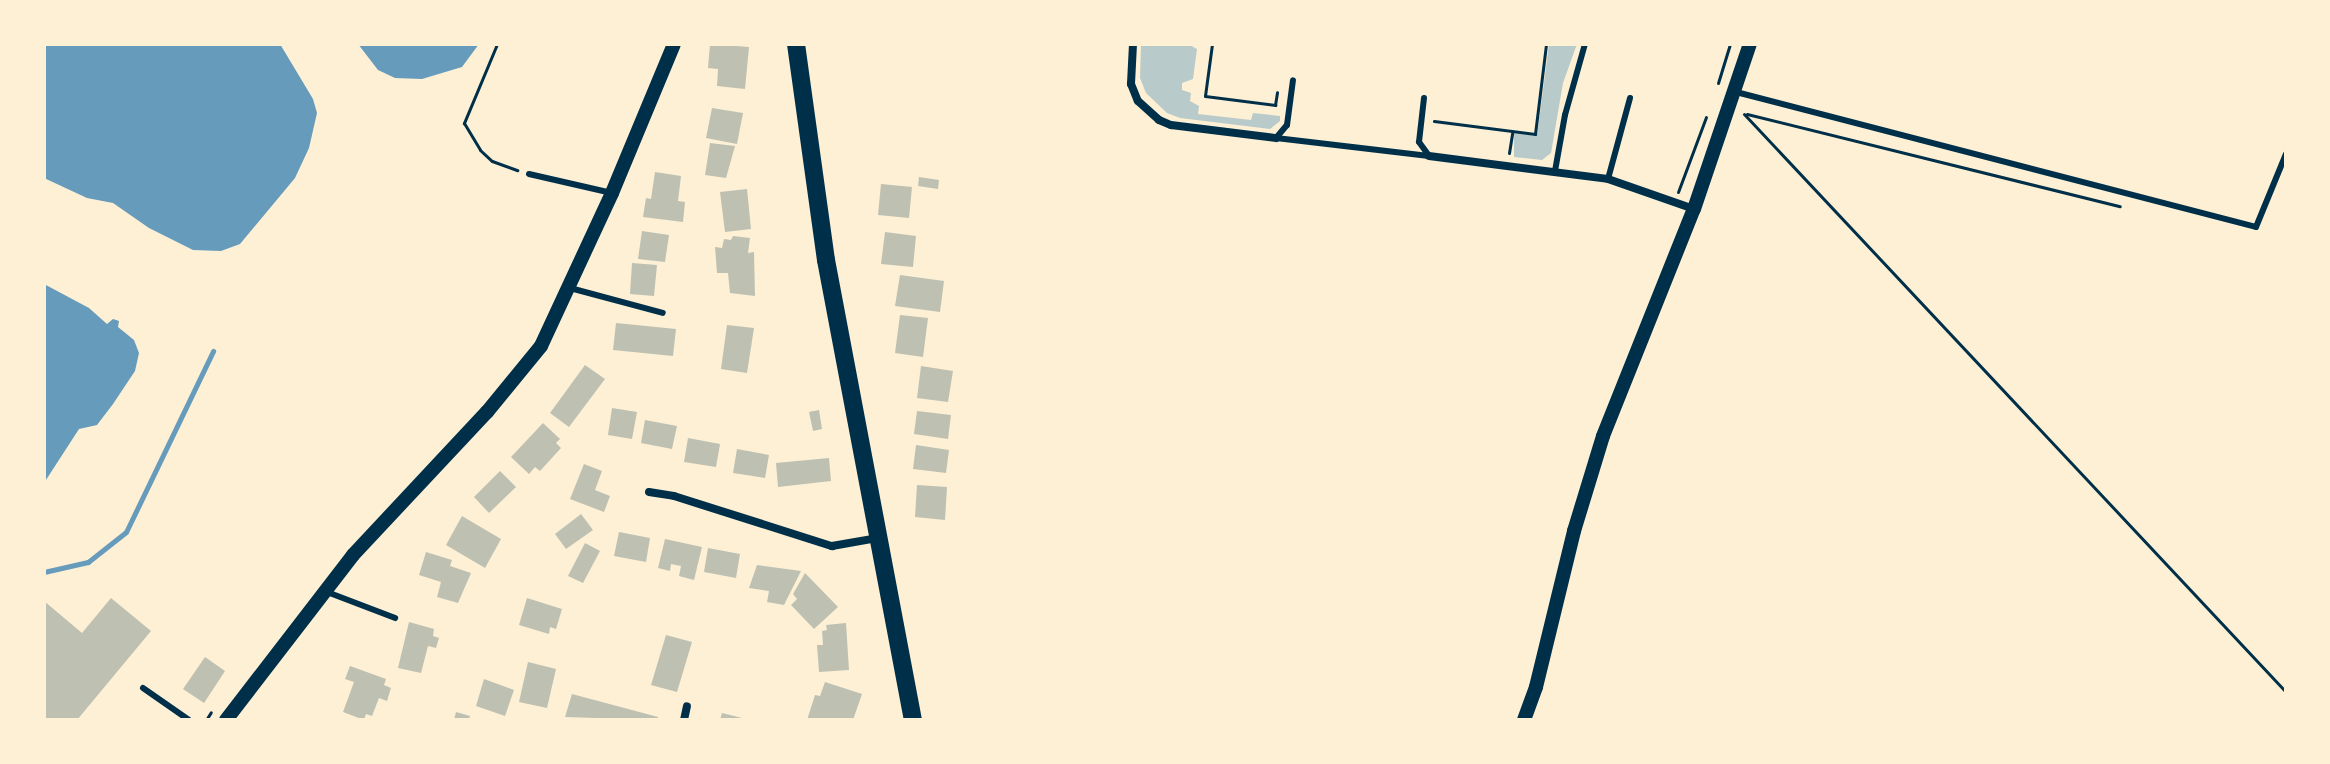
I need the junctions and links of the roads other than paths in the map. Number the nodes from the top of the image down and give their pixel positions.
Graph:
1 (674, 44) edge
2 (796, 44) edge
3 (1133, 44) edge
4 (1585, 44) edge
5 (1750, 44) edge
6 (1293, 80) dead end
7 (1736, 92) junction
8 (1424, 98) dead end
9 (1630, 98) dead end
10 (1276, 138) junction
11 (2286, 154) edge
12 (1429, 156) junction
13 (1555, 171) junction
14 (529, 174) road end
15 (1608, 179) junction
16 (612, 193) junction
17 (1694, 209) junction
18 (570, 288) junction
19 (663, 313) dead end
20 (649, 492) dead end
21 (879, 538) junction
22 (324, 591) junction
23 (395, 618) dead end
24 (143, 688) dead end
25 (687, 706) dead end
26 (189, 720) edge
27 (226, 720) edge
28 (684, 720) edge
29 (913, 720) edge
30 (1524, 720) edge

1 - 16 street
2 - 21 main road
3 - 10 street
4 - 13 lane
5 - 7 street
6 - 10 lane
7 - 11 lane
7 - 17 street
8 - 12 lane
9 - 15 lane
10 - 12 lane
12 - 13 street
13 - 15 street
14 - 16 lane
15 - 17 street
16 - 18 street
17 - 30 street
18 - 19 lane
18 - 22 street
20 - 21 street
21 - 29 main road
22 - 23 lane
22 - 27 street
24 - 26 lane
25 - 28 street

